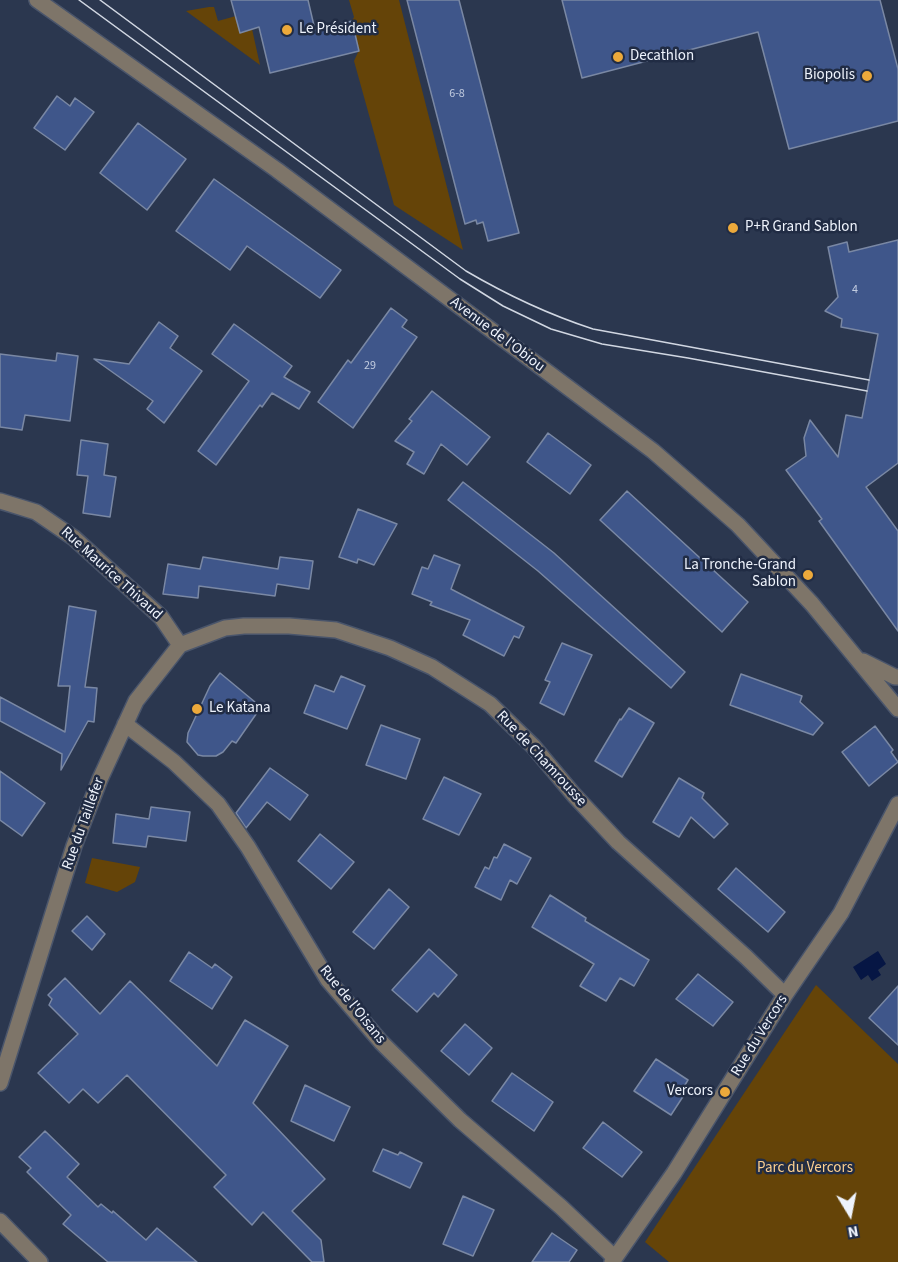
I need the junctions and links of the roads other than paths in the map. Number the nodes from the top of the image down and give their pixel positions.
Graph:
1 (37, 0) edge
2 (48, 5) edge
3 (0, 501) edge
4 (180, 645) junction
5 (858, 658) junction
6 (898, 677) edge
7 (898, 709) edge
8 (125, 724) junction
9 (898, 804) edge
10 (785, 995) junction
11 (0, 1083) edge
12 (0, 1221) edge
13 (613, 1260) edge
14 (40, 1262) edge

1 - 2 street, Avenue de l'Obiou
2 - 5 street, Avenue de l'Obiou
3 - 4 street, Rue Maurice Thivaud
4 - 8 street, Rue du Taillefer
4 - 10 street, Rue de Chamrousse
5 - 6 street
5 - 7 street, Avenue de l'Obiou
8 - 11 street, Rue du Taillefer
8 - 13 street, Rue de l'Oisans
9 - 10 street, Rue du Vercors
10 - 13 street, Rue du Vercors
12 - 14 street

